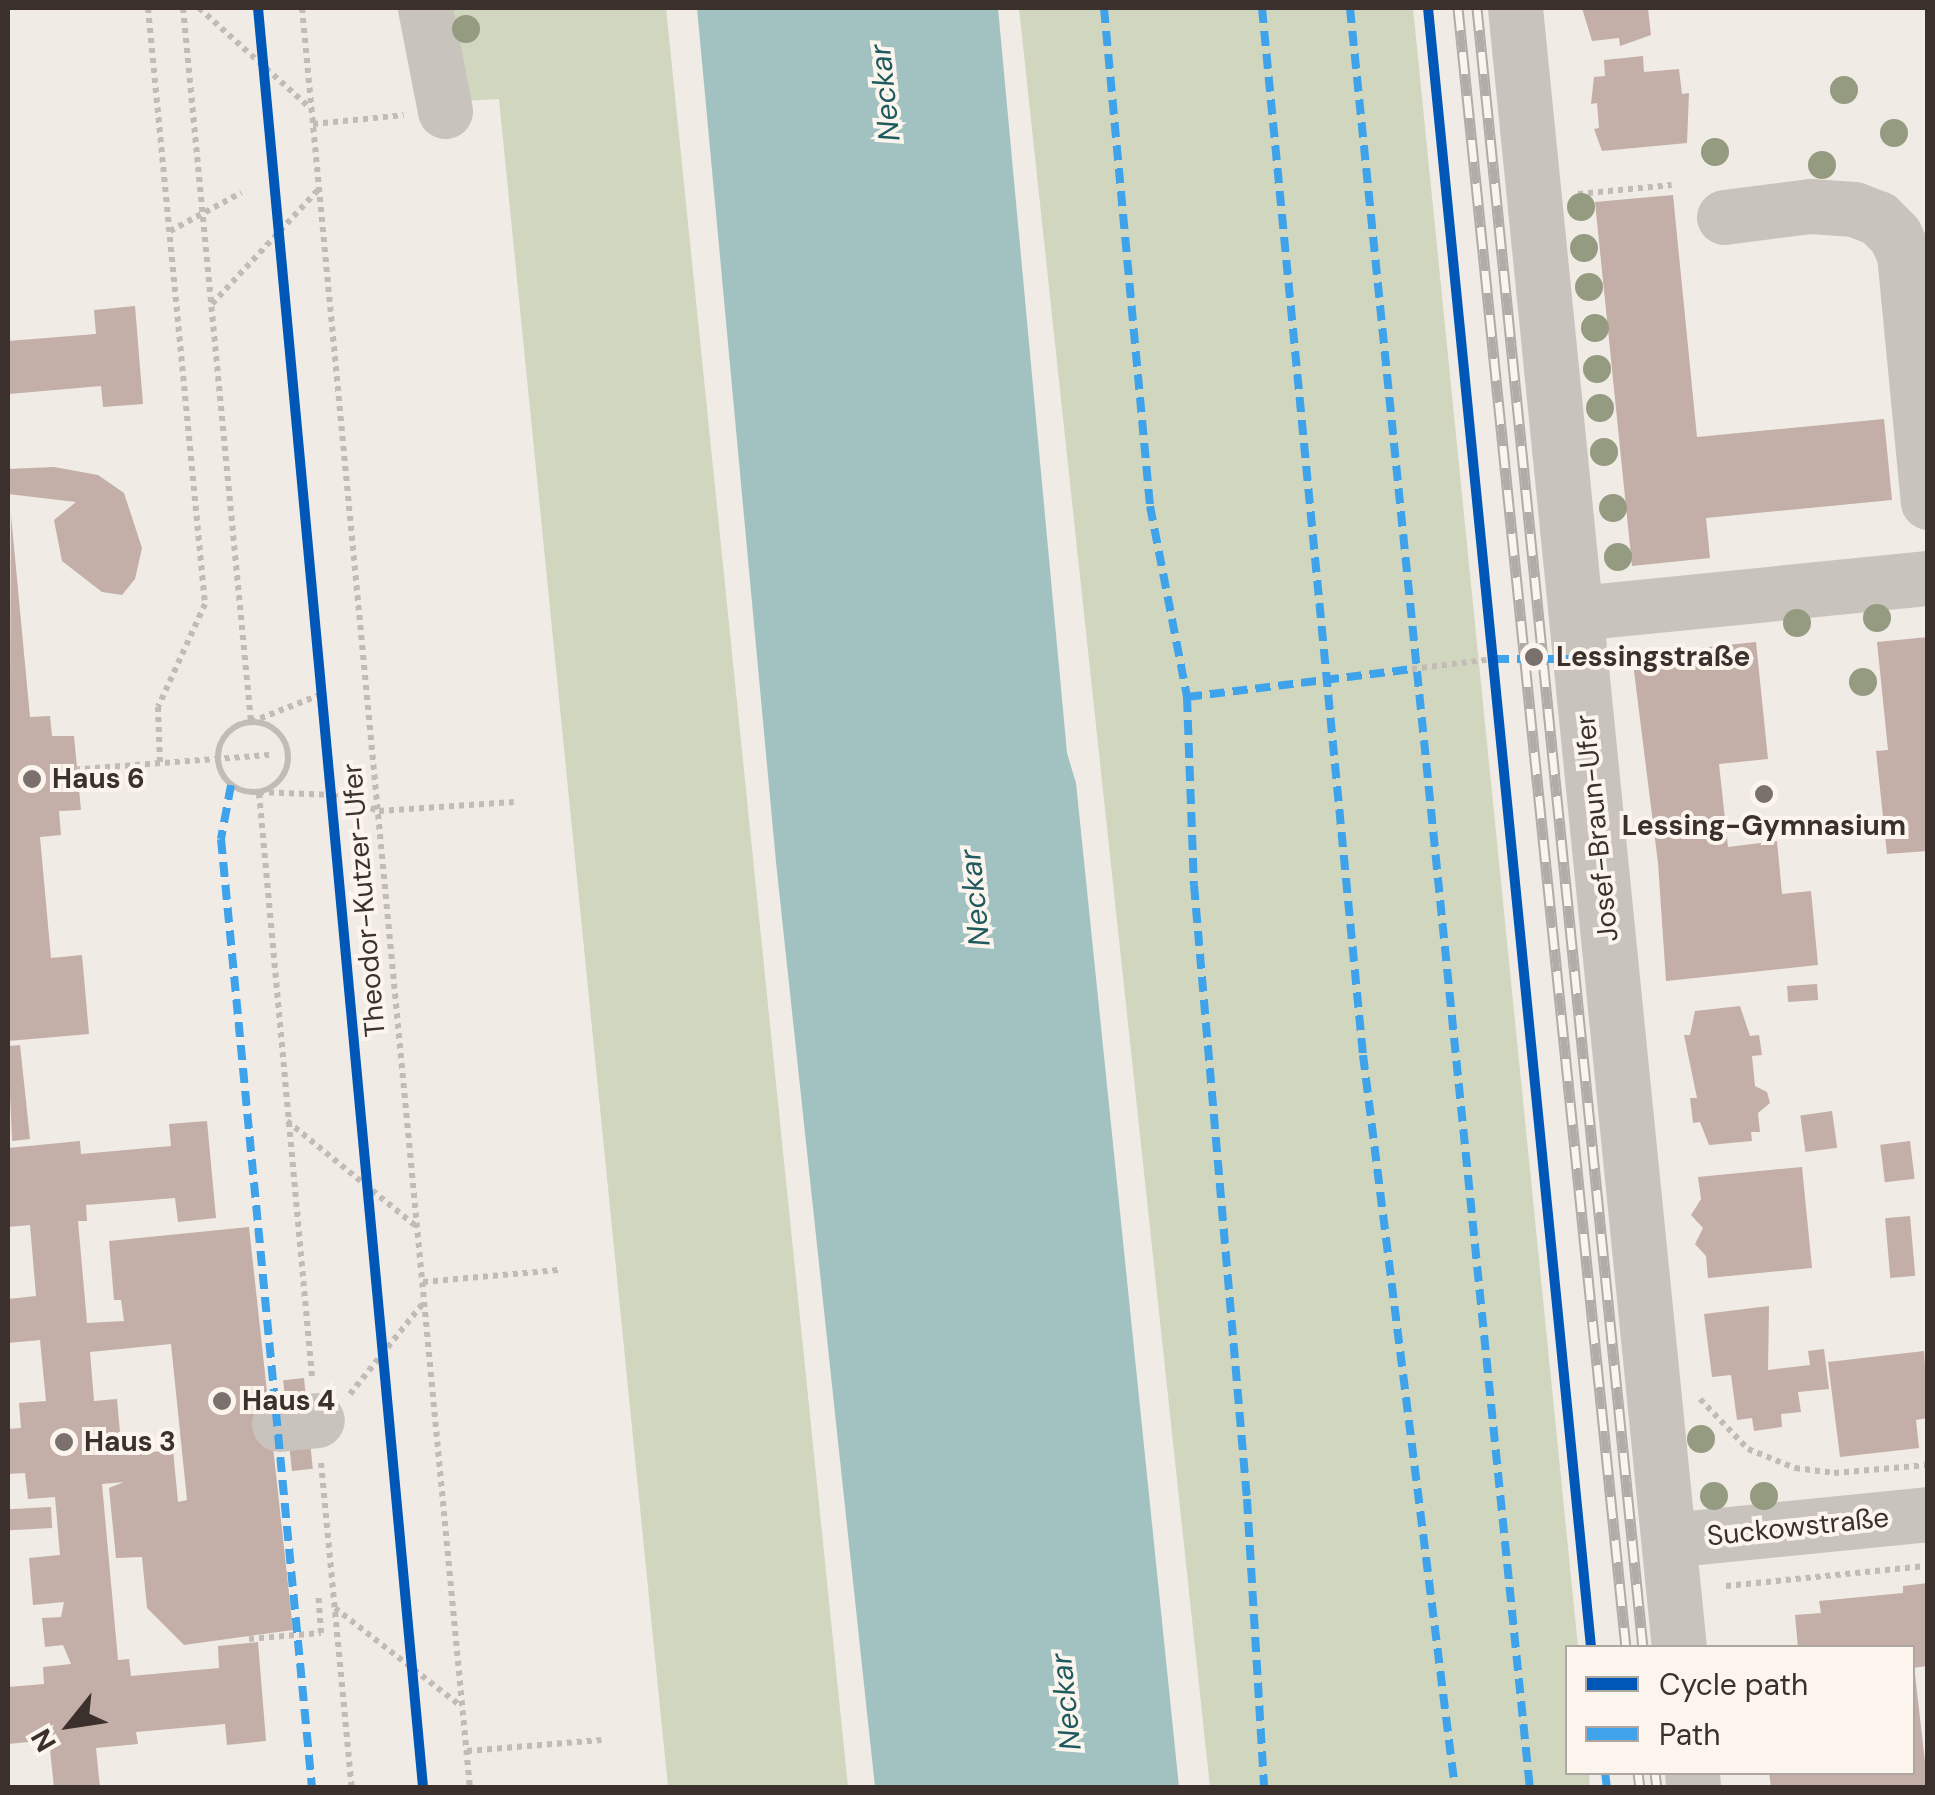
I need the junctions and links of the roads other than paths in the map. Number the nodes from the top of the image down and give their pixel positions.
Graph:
1 (424, 8) edge
2 (1516, 8) edge
3 (425, 114) road end
4 (1724, 217) dead end
5 (1928, 502) edge
6 (1928, 578) edge
7 (1577, 613) junction
8 (1928, 1514) edge
9 (1668, 1540) junction
10 (1680, 1645) edge

1 - 3 street
2 - 7 street, Josef-Braun-Ufer
4 - 5 street
6 - 7 street
7 - 9 street, Josef-Braun-Ufer
8 - 9 street, Suckowstraße
9 - 10 street, Josef-Braun-Ufer

